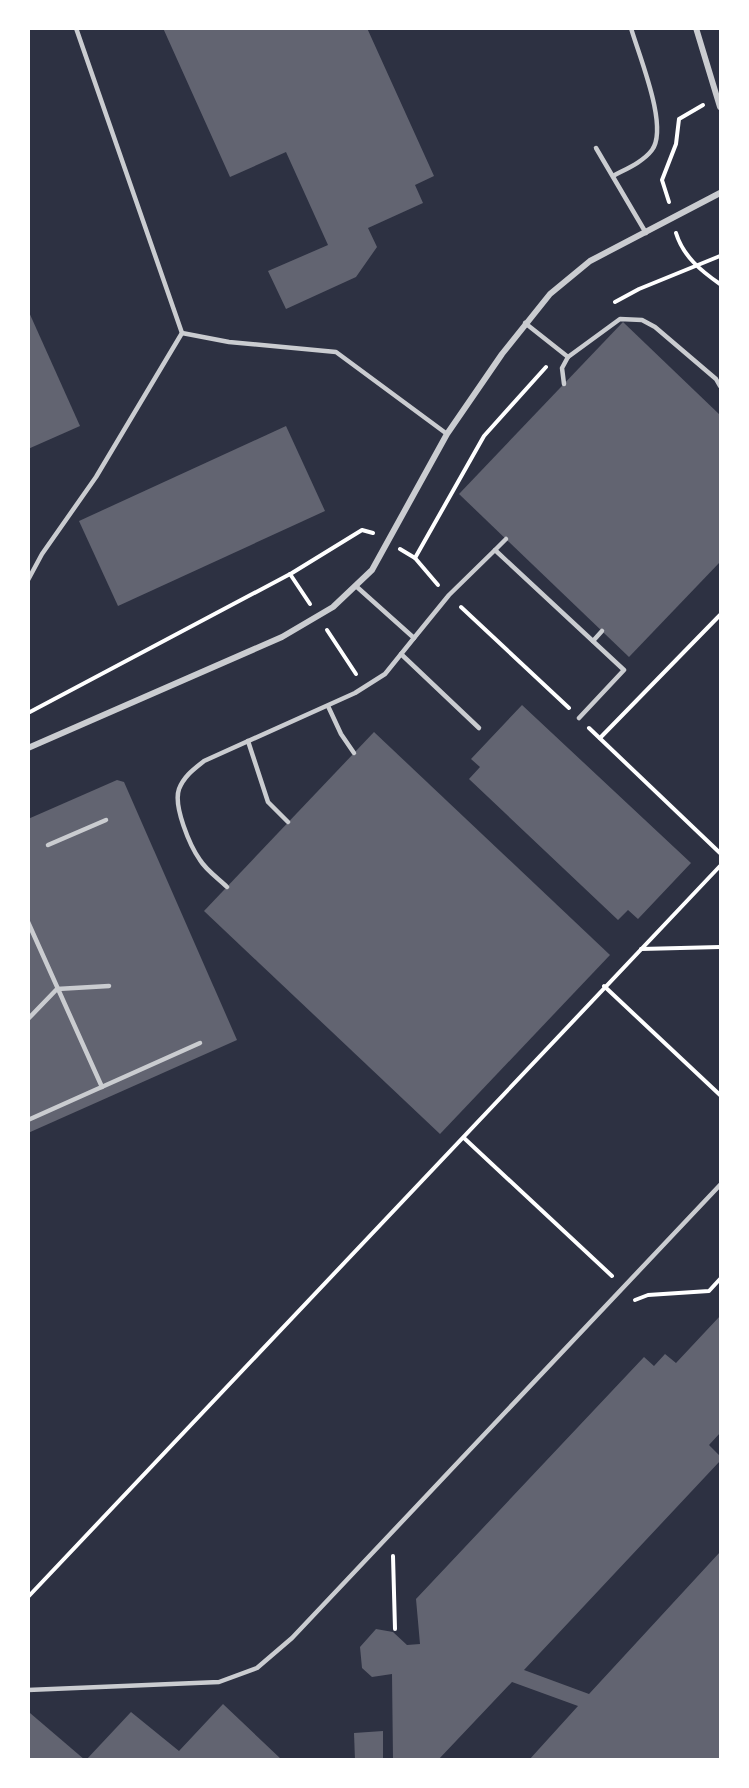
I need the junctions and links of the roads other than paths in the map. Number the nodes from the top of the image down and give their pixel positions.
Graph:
1 (76, 28) edge
2 (631, 28) edge
3 (696, 28) edge
4 (720, 107) edge
5 (596, 148) dead end
6 (613, 176) junction
7 (720, 193) edge
8 (646, 233) junction
9 (525, 323) junction
10 (182, 333) junction
11 (568, 357) junction
12 (564, 384) dead end
13 (720, 386) edge
14 (447, 434) junction
15 (506, 539) dead end
16 (495, 550) junction
17 (28, 580) edge
18 (357, 587) junction
19 (602, 631) dead end
20 (414, 638) junction
21 (593, 641) junction
22 (401, 654) junction
23 (328, 706) junction
24 (579, 718) road end
25 (479, 728) dead end
26 (248, 741) junction
27 (28, 748) edge
28 (354, 753) dead end
29 (106, 820) dead end
30 (288, 822) dead end
31 (48, 846) dead end
32 (227, 886) dead end
33 (28, 922) edge
34 (109, 986) dead end
35 (57, 989) junction
36 (28, 1019) edge
37 (200, 1043) dead end
38 (102, 1087) junction
39 (28, 1120) edge
40 (720, 1185) edge
41 (28, 1690) edge

1 - 10 lane
2 - 6 lane
3 - 4 street
5 - 6 lane
6 - 8 lane
7 - 8 street
8 - 9 street
9 - 11 lane
9 - 14 street
10 - 14 lane
10 - 17 lane
11 - 12 lane
11 - 13 lane
14 - 18 street
15 - 16 lane
16 - 20 lane
16 - 21 lane
18 - 20 lane
18 - 27 street
19 - 21 lane
20 - 22 lane
21 - 24 lane
22 - 23 lane
22 - 25 lane
23 - 26 lane
23 - 28 lane
26 - 30 lane
26 - 32 lane
29 - 31 lane
33 - 35 lane
34 - 35 lane
35 - 36 lane
35 - 38 lane
37 - 38 lane
38 - 39 lane
40 - 41 lane

